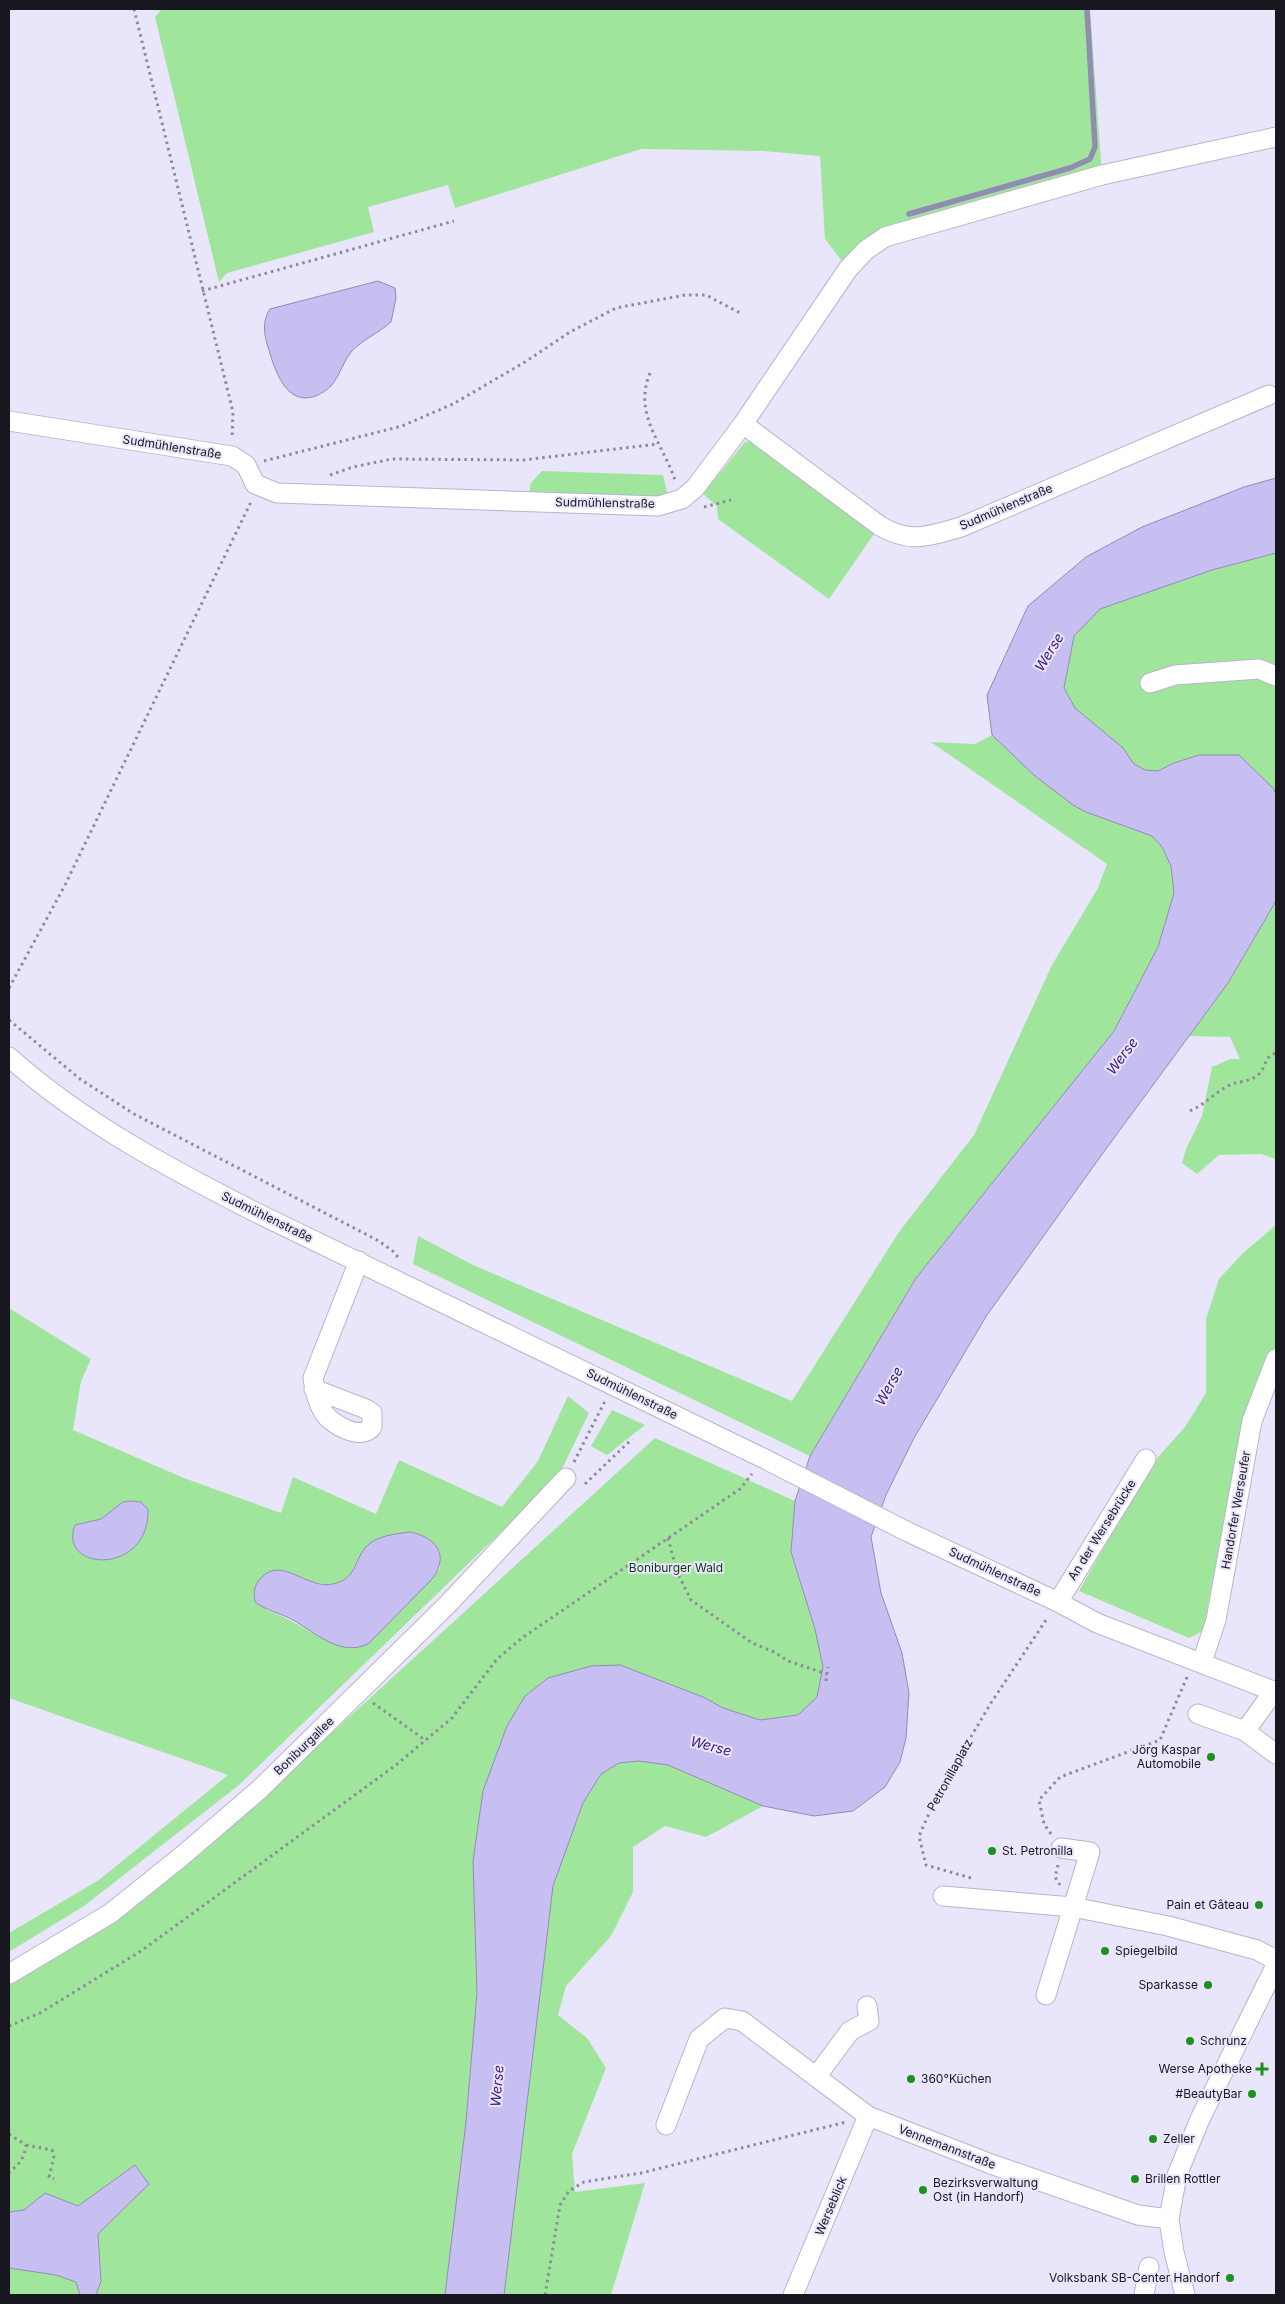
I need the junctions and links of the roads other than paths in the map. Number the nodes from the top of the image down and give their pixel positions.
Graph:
1 (1276, 137) edge
2 (1269, 395) dead end
3 (9, 421) edge
4 (743, 424) junction
5 (1276, 676) edge
6 (1150, 683) dead end
7 (9, 1057) edge
8 (359, 1261) junction
9 (1276, 1359) edge
10 (314, 1389) dead end
11 (1146, 1459) dead end
12 (561, 1484) road end
13 (1054, 1608) junction
14 (1195, 1668) junction
15 (1275, 1691) edge
16 (1198, 1714) dead end
17 (1245, 1731) junction
18 (1276, 1754) edge
19 (1061, 1848) road end
20 (943, 1896) dead end
21 (1073, 1907) junction
22 (1276, 1960) edge
23 (1276, 1965) edge
24 (9, 1974) edge
25 (1046, 1995) dead end
26 (868, 2006) dead end
27 (816, 2077) junction
28 (868, 2116) junction
29 (666, 2125) dead end
30 (1169, 2219) junction
31 (1149, 2267) dead end
32 (793, 2295) edge
33 (1144, 2295) edge
34 (1185, 2295) edge

1 - 4 street
2 - 4 street, Sudmühlenstraße
3 - 4 street, Sudmühlenstraße
5 - 6 street
7 - 8 street, Sudmühlenstraße
8 - 10 street
8 - 13 street, Sudmühlenstraße
9 - 14 street, Handorfer Werseufer
11 - 13 street, An der Wersebrücke
12 - 24 street, Boniburgallee
13 - 14 street, Sudmühlenstraße
14 - 15 street, Sudmühlenstraße
15 - 17 street
16 - 17 street
17 - 18 street
19 - 21 street
20 - 21 street
21 - 22 street
21 - 25 street
23 - 30 street
26 - 27 street
27 - 28 street, Vennemannstraße
27 - 29 street, Vennemannstraße
28 - 30 street, Vennemannstraße
28 - 32 street, Werseblick
30 - 34 street
31 - 33 street

